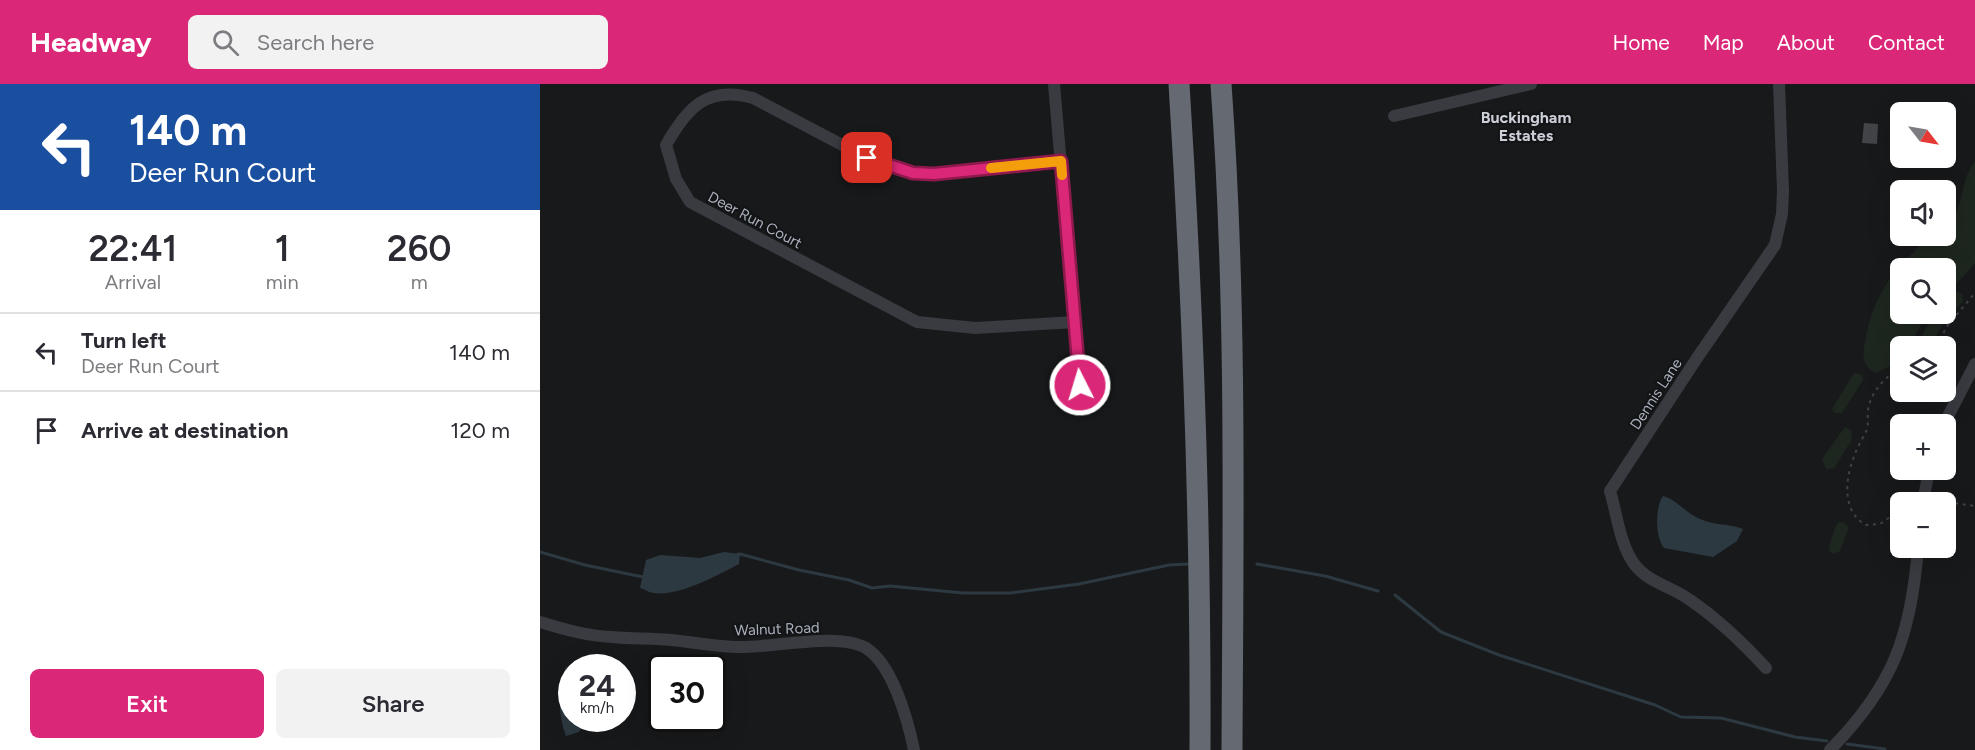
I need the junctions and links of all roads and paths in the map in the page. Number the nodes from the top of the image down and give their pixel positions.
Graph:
1 (1054, 84) edge
2 (1179, 84) edge
3 (1221, 84) edge
4 (1531, 84) edge
5 (1779, 84) edge
6 (1394, 116) dead end
7 (1061, 161) junction
8 (1975, 293) edge
9 (1075, 322) junction
10 (1942, 336) edge
11 (1975, 364) edge
12 (1890, 375) edge
13 (1080, 385) dead end
14 (1949, 414) edge
15 (1956, 503) edge
16 (1975, 506) edge
17 (1890, 517) edge
18 (1917, 558) edge
19 (540, 622) edge
20 (1767, 668) dead end
21 (914, 750) edge
22 (1200, 750) edge
23 (1232, 750) edge
24 (1830, 750) edge

1 - 7 street
2 - 22 highway
3 - 23 highway
4 - 6 street
5 - 20 street, Dennis Lane
7 - 9 street
7 - 9 street, Deer Run Court
8 - 10 path
9 - 13 street
11 - 14 street
12 - 17 path
15 - 16 path
18 - 24 street
19 - 21 street, Walnut Road

